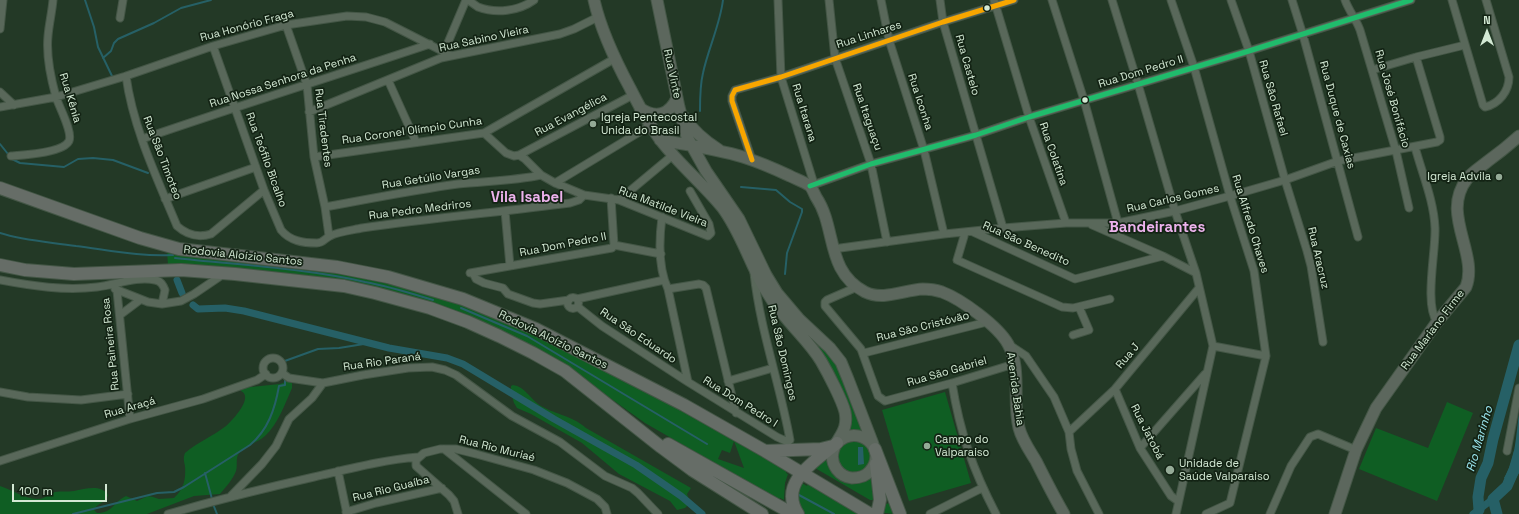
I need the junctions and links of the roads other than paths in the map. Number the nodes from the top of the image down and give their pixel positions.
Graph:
1 (3, 0) edge
2 (53, 0) edge
3 (123, 0) edge
4 (467, 0) edge
5 (534, 0) edge
6 (594, 0) edge
7 (657, 0) edge
8 (778, 0) edge
9 (829, 0) edge
10 (881, 0) edge
11 (940, 0) edge
12 (1014, 0) edge
13 (1052, 0) edge
14 (1112, 0) edge
15 (1171, 0) edge
16 (1231, 0) edge
17 (1292, 0) edge
18 (1345, 0) edge
19 (1411, 0) edge
20 (1452, 0) edge
21 (1486, 0) edge
22 (1398, 2) edge
23 (994, 3) edge
24 (598, 17) junction
25 (0, 18) edge
26 (120, 18) dead end
27 (1354, 18) junction
28 (943, 22) junction
29 (286, 25) junction
30 (0, 29) edge
31 (1303, 35) junction
32 (889, 40) junction
33 (430, 44) junction
34 (1465, 45) junction
35 (213, 46) junction
36 (1249, 51) junction
37 (447, 53) junction
38 (1416, 57) junction
39 (835, 58) junction
40 (614, 60) junction
41 (1194, 67) junction
42 (1372, 70) junction
43 (126, 76) junction
44 (781, 76) junction
45 (388, 80) junction
46 (1138, 84) junction
47 (307, 85) junction
48 (0, 92) edge
49 (633, 95) junction
50 (56, 97) junction
51 (1084, 100) junction
52 (678, 103) junction
53 (14, 105) junction
54 (0, 107) edge
55 (235, 107) junction
56 (640, 107) junction
57 (309, 112) junction
58 (1029, 117) junction
59 (651, 125) junction
60 (484, 134) junction
61 (976, 135) junction
62 (1519, 136) edge
63 (142, 139) junction
64 (660, 140) junction
65 (416, 142) junction
66 (692, 146) junction
67 (1414, 147) junction
68 (924, 150) junction
69 (1396, 151) junction
70 (725, 153) junction
71 (673, 155) junction
72 (11, 156) dead end
73 (314, 156) junction
74 (519, 156) junction
75 (752, 160) junction
76 (1338, 161) junction
77 (871, 164) junction
78 (256, 167) junction
79 (706, 172) junction
80 (541, 175) junction
81 (1285, 180) junction
82 (555, 183) junction
83 (812, 185) junction
84 (0, 188) edge
85 (264, 190) junction
86 (690, 191) dead end
87 (584, 195) junction
88 (1230, 196) junction
89 (611, 198) junction
90 (166, 199) junction
91 (619, 200) junction
92 (325, 207) junction
93 (1409, 208) dead end
94 (505, 211) junction
95 (1175, 211) junction
96 (662, 217) junction
97 (1118, 223) junction
98 (1066, 224) junction
99 (1090, 224) junction
100 (1003, 228) junction
101 (969, 232) junction
102 (944, 234) junction
103 (329, 236) junction
104 (1358, 237) dead end
105 (887, 242) junction
106 (614, 246) junction
107 (832, 249) junction
108 (661, 254) junction
109 (1163, 256) junction
110 (0, 265) edge
111 (510, 266) junction
112 (754, 269) junction
113 (225, 273) junction
114 (1196, 273) junction
115 (0, 280) edge
116 (664, 280) junction
117 (109, 285) junction
118 (857, 287) junction
119 (1199, 288) junction
120 (668, 289) junction
121 (117, 291) junction
122 (577, 299) junction
123 (140, 300) junction
124 (569, 300) junction
125 (1110, 300) dead end
126 (162, 304) junction
127 (578, 307) junction
128 (1079, 307) junction
129 (120, 315) junction
130 (987, 322) junction
131 (1437, 322) junction
132 (1073, 335) dead end
133 (1323, 342) dead end
134 (1212, 346) junction
135 (864, 353) junction
136 (1266, 356) junction
137 (1015, 357) junction
138 (773, 368) junction
139 (282, 373) junction
140 (1206, 373) junction
141 (266, 374) junction
142 (728, 381) junction
143 (688, 382) junction
144 (323, 383) junction
145 (952, 384) junction
146 (1519, 388) edge
147 (1114, 390) junction
148 (0, 392) edge
149 (128, 394) junction
150 (736, 413) junction
151 (130, 419) junction
152 (632, 424) junction
153 (1069, 432) junction
154 (789, 441) joint
155 (837, 443) junction
156 (1140, 448) junction
157 (444, 449) junction
158 (1356, 450) junction
159 (764, 451) junction
160 (1507, 451) dead end
161 (875, 453) junction
162 (418, 457) junction
163 (0, 461) edge
164 (338, 471) junction
165 (801, 473) junction
166 (442, 488) junction
167 (982, 488) junction
168 (231, 496) junction
169 (1178, 501) junction
170 (347, 513) edge
171 (1060, 513) edge
172 (168, 514) edge
173 (458, 514) edge
174 (526, 514) edge
175 (607, 514) edge
176 (658, 514) edge
177 (762, 514) edge
178 (793, 514) edge
179 (798, 514) edge
180 (870, 514) edge
181 (877, 514) edge
182 (900, 514) edge
183 (930, 514) edge
184 (996, 514) edge
185 (1099, 514) edge
186 (1176, 514) edge
187 (1206, 514) edge
188 (1270, 514) edge
189 (1335, 514) edge

1 - 25 street
2 - 50 street, Rua Kênia
3 - 26 street
4 - 5 street
4 - 37 street
6 - 24 main road
7 - 52 main road, Rua Vinte
8 - 44 street, Rua Itarana
9 - 39 street, Rua Itaguaçu
10 - 32 street, Rua Iconha
11 - 28 street, Rua Castelo
12 - 23 street, Rua Linhares
13 - 51 street
14 - 46 street
15 - 41 street, Rua Alfredo Chaves
16 - 36 street, Rua São Rafael
17 - 31 street, Rua Duque de Caxias
18 - 27 street, Rua José Bonifácio
19 - 22 street, Rua Dom Pedro II
20 - 34 street
21 - 34 street
22 - 27 street, Rua Dom Pedro II
23 - 28 street, Rua Linhares
23 - 58 street, Rua Colatina
24 - 37 street, Rua Sabino Vieira
24 - 40 main road
25 - 30 street
27 - 31 street, Rua Dom Pedro II
27 - 42 street, Rua José Bonifácio
28 - 32 street, Rua Linhares
28 - 61 street, Rua Castelo
29 - 33 street, Rua Honório Fraga
29 - 35 street, Rua Honório Fraga
29 - 47 street, Rua Tiradentes
31 - 36 street, Rua Dom Pedro II
31 - 76 street, Rua Duque de Caxias
32 - 39 street, Rua Linhares
32 - 68 street, Rua Iconha
33 - 37 street, Rua Honório Fraga
33 - 47 street, Rua Nossa Senhora da Penha
34 - 38 street
35 - 43 street, Rua Honório Fraga
35 - 55 street, Rua Teófilo Bicalho
36 - 41 street, Rua Dom Pedro II
36 - 81 street, Rua São Rafael
37 - 45 street, Rua Sabino Vieira
38 - 42 street
38 - 67 street, Rua Carlos Gomes
39 - 44 street, Rua Linhares
39 - 77 street, Rua Itaguaçu
40 - 49 main road
40 - 60 street, Rua Coronel Olímpio Cunha
41 - 46 street, Rua Dom Pedro II
41 - 88 street, Rua Alfredo Chaves
42 - 69 street, Rua José Bonifácio
43 - 50 street, Rua Honório Fraga
43 - 63 street, Rua São Timoteo
44 - 75 street, Rua Linhares
44 - 83 street, Rua Itarana
45 - 57 street, Rua Sabino Vieira
45 - 65 street
46 - 51 street, Rua Dom Pedro II
46 - 95 street
47 - 55 street, Rua Nossa Senhora da Penha
47 - 57 street, Rua Tiradentes
48 - 53 street
49 - 56 main road
49 - 74 street, Rua Evangélica
50 - 53 street, Rua Honório Fraga
50 - 72 street, Rua Kênia
51 - 58 street, Rua Dom Pedro II
51 - 97 street
52 - 56 main road
52 - 66 main road, Rua Vinte
52 - 70 main road
53 - 54 street, Rua Honório Fraga
55 - 63 street, Rua Nossa Senhora da Penha
55 - 78 street, Rua Teófilo Bicalho
56 - 59 main road
57 - 73 street, Rua Tiradentes
58 - 61 street, Rua Dom Pedro II
58 - 98 street, Rua Colatina
59 - 64 main road
59 - 82 street
60 - 65 street, Rua Coronel Olímpio Cunha
60 - 74 street, Rua Matilde Vieira
61 - 68 street, Rua Dom Pedro II
61 - 100 street, Rua Castelo
62 - 131 main road, Rua Mariano Firme
63 - 90 street, Rua São Timoteo
64 - 66 main road
64 - 71 main road
65 - 73 street, Rua Coronel Olímpio Cunha
66 - 70 main road
66 - 79 main road, Rua Vinte
67 - 69 street, Rua Carlos Gomes
67 - 131 street
68 - 77 street, Rua Dom Pedro II
68 - 102 street, Rua Iconha
69 - 76 street, Rua Carlos Gomes
69 - 93 street, Rua José Bonifácio
70 - 75 main road
70 - 79 main road
71 - 91 street
71 - 112 main road
73 - 92 street, Rua Tiradentes
74 - 80 street, Rua Matilde Vieira
75 - 83 main road
76 - 81 street, Rua Carlos Gomes
76 - 104 street, Rua Duque de Caxias
77 - 83 street, Rua Dom Pedro II
77 - 105 street, Rua Itaguaçu
78 - 85 street, Rua Teófilo Bicalho
78 - 90 street
79 - 161 main road, Rua Vinte
80 - 82 street, Rua Matilde Vieira
80 - 92 street, Rua Getúlio Vargas
81 - 88 street, Rua Carlos Gomes
81 - 133 street, Rua Aracruz
82 - 87 street, Rua Matilde Vieira
83 - 107 main road, Avenida Bahia
84 - 159 main road, Rodovia Aloízio Santos
85 - 90 street, Rua São Timoteo
85 - 103 street, Rua Teófilo Bicalho
86 - 96 street, Rua Matilde Vieira
87 - 89 street, Rua Matilde Vieira
87 - 94 street, Rua Pedro Medriros
88 - 95 street, Rua Carlos Gomes
88 - 136 street, Rua Alfredo Chaves
89 - 91 street, Rua Matilde Vieira
89 - 106 street, Rua Dom Pedro II
91 - 96 street, Rua Matilde Vieira
92 - 103 street, Rua Tiradentes
94 - 103 street, Rua Pedro Medriros
94 - 111 street
95 - 97 street, Rua Carlos Gomes
95 - 114 street
96 - 108 street, Rua Dom Pedro I
97 - 99 street, Rua Carlos Gomes
98 - 99 street, Rua Carlos Gomes
98 - 100 street, Rua Carlos Gomes
99 - 109 street
100 - 101 street, Rua Carlos Gomes
101 - 102 street, Rua Carlos Gomes
101 - 109 street, Rua São Benedito
101 - 128 street
102 - 105 street, Rua Carlos Gomes
105 - 107 street, Rua Carlos Gomes
106 - 108 street
106 - 111 street, Rua Dom Pedro II
107 - 118 main road, Avenida Bahia
108 - 116 street, Rua Dom Pedro I
109 - 114 street
110 - 113 main road, Rodovia Aloízio Santos
111 - 124 street, Rua Dom Pedro II
112 - 138 street, Rua São Domingos
112 - 155 main road
113 - 126 street
113 - 152 main road, Rodovia Aloízio Santos
114 - 119 street
115 - 117 street, Rua Paineira Rosa
116 - 120 street, Rua Dom Pedro I
116 - 122 street
117 - 121 street
117 - 126 street, Rua Paineira Rosa
118 - 130 main road, Avenida Bahia
118 - 135 street
119 - 134 street
119 - 147 street, Rua J
120 - 142 street
120 - 143 street, Rua Dom Pedro I
121 - 123 street
121 - 129 street, Rua Paineira Rosa
122 - 124 street
122 - 127 street
123 - 126 street
123 - 129 street
124 - 127 street
125 - 128 street
127 - 143 street, Rua São Eduardo
128 - 132 street
129 - 149 street, Rua Paineira Rosa
130 - 135 street, Rua São Cristóvão
130 - 137 main road, Avenida Bahia
131 - 158 main road, Rua Mariano Firme
134 - 136 street
134 - 140 street
135 - 145 street, Rua São Gabriel
136 - 187 street, Rua Alfredo Chaves
137 - 145 street, Rua São Gabriel
137 - 153 street
137 - 171 main road, Avenida Bahia
138 - 142 street
138 - 154 street, Rua São Domingos
139 - 141 street
139 - 141 street
139 - 144 street, Rua Rio Paraná
140 - 156 street
140 - 169 street
141 - 151 street, Rua Araçá
142 - 150 street
143 - 150 street, Rua Dom Pedro I
144 - 168 street
144 - 176 street, Rua Rio Paraná
145 - 167 street
146 - 160 street
147 - 153 street, Rua J
147 - 156 street, Rua Jatobá
148 - 149 street
149 - 151 street, Rua Paineira Rosa
150 - 154 street, Rua Dom Pedro I
151 - 163 street, Rua Araçá
152 - 177 main road, Rodovia Aloízio Santos
152 - 178 main road
153 - 185 street
155 - 159 main road
155 - 161 main road
155 - 161 main road
155 - 165 main road
156 - 169 street, Rua Jatobá
157 - 162 street, Rua Rio Muriaé
157 - 174 street
157 - 175 street, Rua Rio Muriaé
158 - 188 street
158 - 189 main road, Rua Mariano Firme
159 - 165 main road, Rodovia Aloízio Santos
161 - 181 main road
161 - 182 main road
162 - 164 street, Rua Rio Muriaé
162 - 166 street
164 - 168 street, Rua Rio Muriaé
164 - 170 street
165 - 179 main road
165 - 180 main road, Rodovia Aloízio Santos
166 - 170 street, Rua Rio Guaíba
166 - 173 street
167 - 183 street
167 - 184 street
168 - 172 street
169 - 186 street

